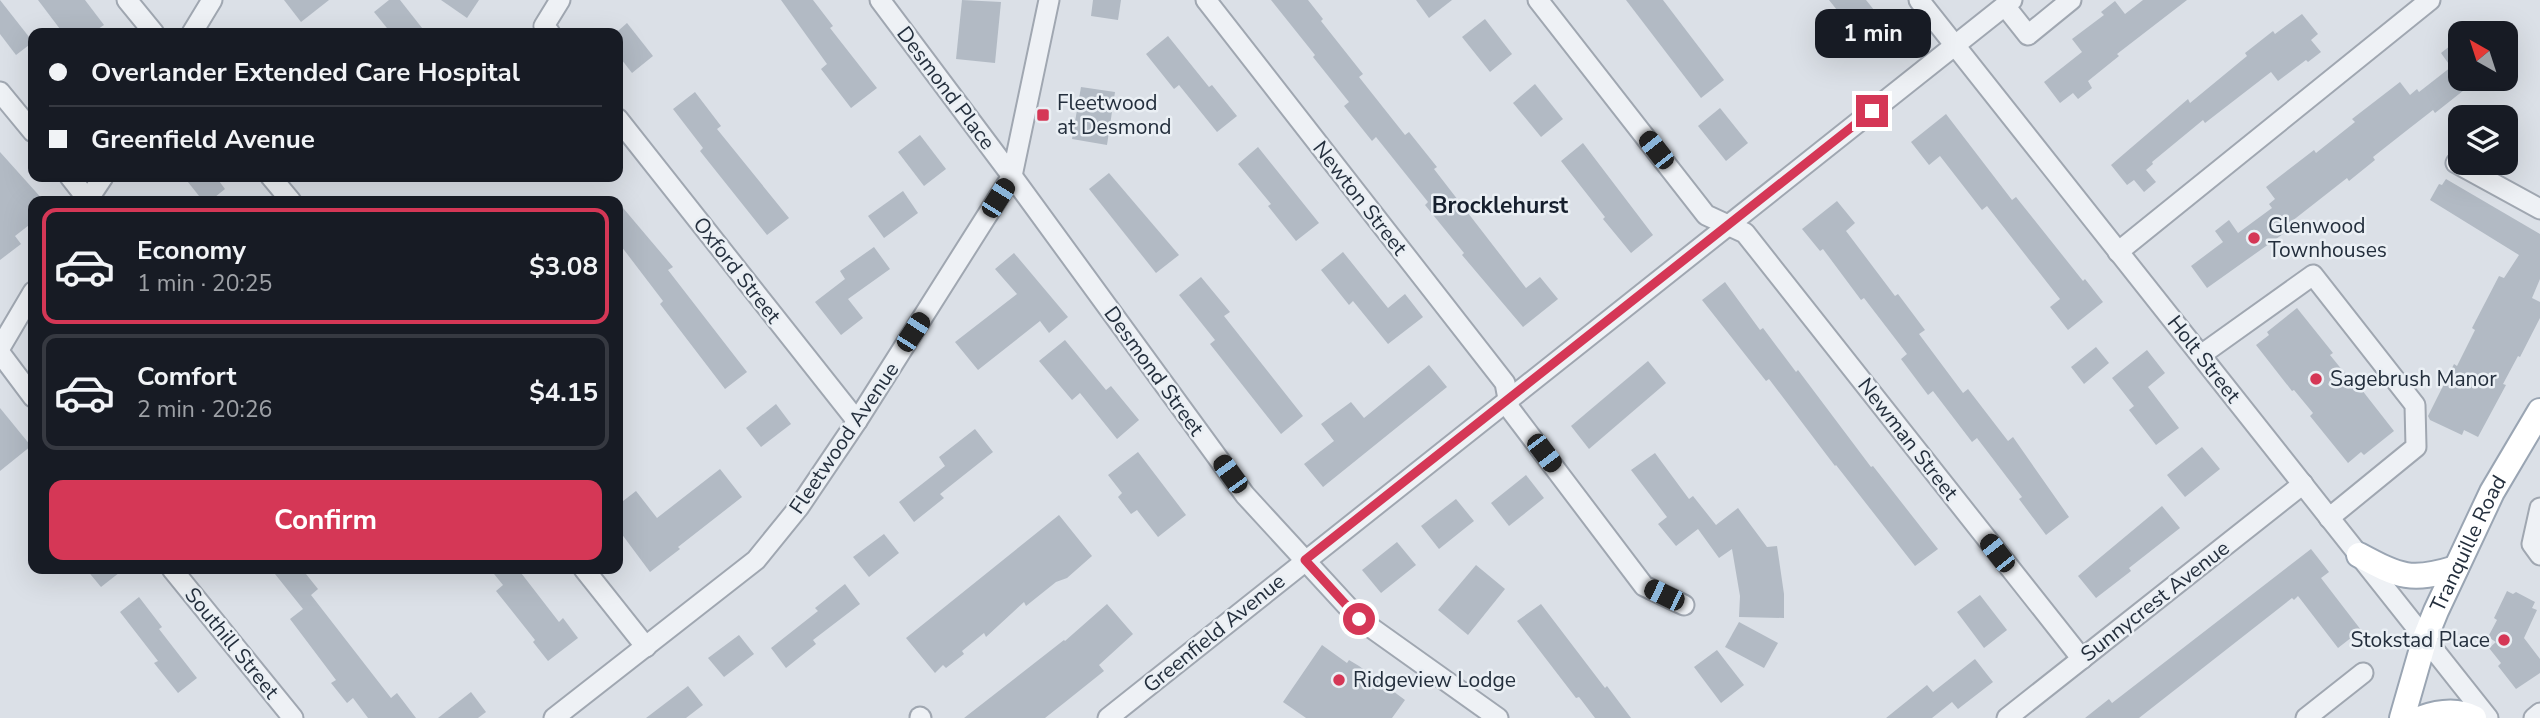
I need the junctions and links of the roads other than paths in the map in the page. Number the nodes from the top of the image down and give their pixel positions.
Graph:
1 (127, 0) edge
2 (212, 0) edge
3 (560, 0) edge
4 (880, 0) edge
5 (1049, 0) edge
6 (1206, 0) edge
7 (1538, 0) edge
8 (1919, 0) edge
9 (2071, 0) edge
10 (2430, 0) edge
11 (2008, 3) edge
12 (150, 28) edge
13 (195, 28) edge
14 (548, 28) edge
15 (1955, 45) junction
16 (0, 92) edge
17 (623, 125) edge
18 (28, 126) edge
19 (2478, 175) edge
20 (1012, 176) junction
21 (74, 182) edge
22 (275, 182) edge
23 (85, 196) edge
24 (287, 196) edge
25 (2540, 209) edge
26 (1729, 225) junction
27 (2118, 252) junction
28 (28, 300) edge
29 (0, 348) edge
30 (0, 354) edge
31 (2201, 355) junction
32 (28, 390) edge
33 (1508, 399) junction
34 (2539, 411) edge
35 (857, 421) junction
36 (2303, 484) junction
37 (2540, 508) edge
38 (2329, 518) junction
39 (2359, 555) junction
40 (2540, 555) edge
41 (1305, 560) junction
42 (2456, 568) junction
43 (176, 574) edge
44 (588, 574) edge
45 (1684, 605) dead end
46 (2425, 638) junction
47 (646, 647) junction
48 (2082, 659) junction
49 (2363, 673) dead end
50 (2540, 713) edge
51 (293, 718) edge
52 (554, 718) edge
53 (1108, 718) edge
54 (1498, 718) edge
55 (2007, 718) edge
56 (2306, 718) edge
57 (2402, 718) edge
58 (2422, 718) edge
59 (2474, 718) edge
60 (2488, 718) edge
61 (2534, 718) edge

1 - 12 street
2 - 13 street
3 - 14 street
4 - 20 street, Desmond Place
5 - 20 street, Fleetwood Avenue
6 - 33 street, Newton Street
7 - 26 street, Newman Street
8 - 15 street, Holt Street
9 - 11 street
10 - 27 street
11 - 15 street, Greenfield Avenue
15 - 26 street, Greenfield Avenue
15 - 27 street, Holt Street
16 - 18 street
17 - 35 street, Oxford Street
19 - 25 street
20 - 35 street, Fleetwood Avenue
20 - 41 street, Desmond Street
21 - 23 street
22 - 24 street
26 - 33 street, Greenfield Avenue
26 - 48 street, Newman Street
27 - 31 street, Holt Street
28 - 29 street
30 - 32 street
31 - 36 street, Holt Street
31 - 38 street
33 - 41 street, Greenfield Avenue
33 - 45 street, Newton Street
34 - 42 main road, Tranquille Road
35 - 47 street, Fleetwood Avenue
36 - 38 street, Holt Street
36 - 48 street, Sunnycrest Avenue
37 - 40 street
38 - 39 street, Holt Street
39 - 42 main road
39 - 46 street, Holt Street
41 - 53 street, Greenfield Avenue
41 - 54 street, Desmond Street
42 - 46 main road, Tranquille Road
43 - 51 street, Southill Street
44 - 47 street
46 - 57 main road, Tranquille Road
46 - 60 street, Holt Street
47 - 52 street, Fleetwood Avenue
48 - 55 street, Sunnycrest Avenue
49 - 56 street
50 - 61 street
58 - 59 main road

